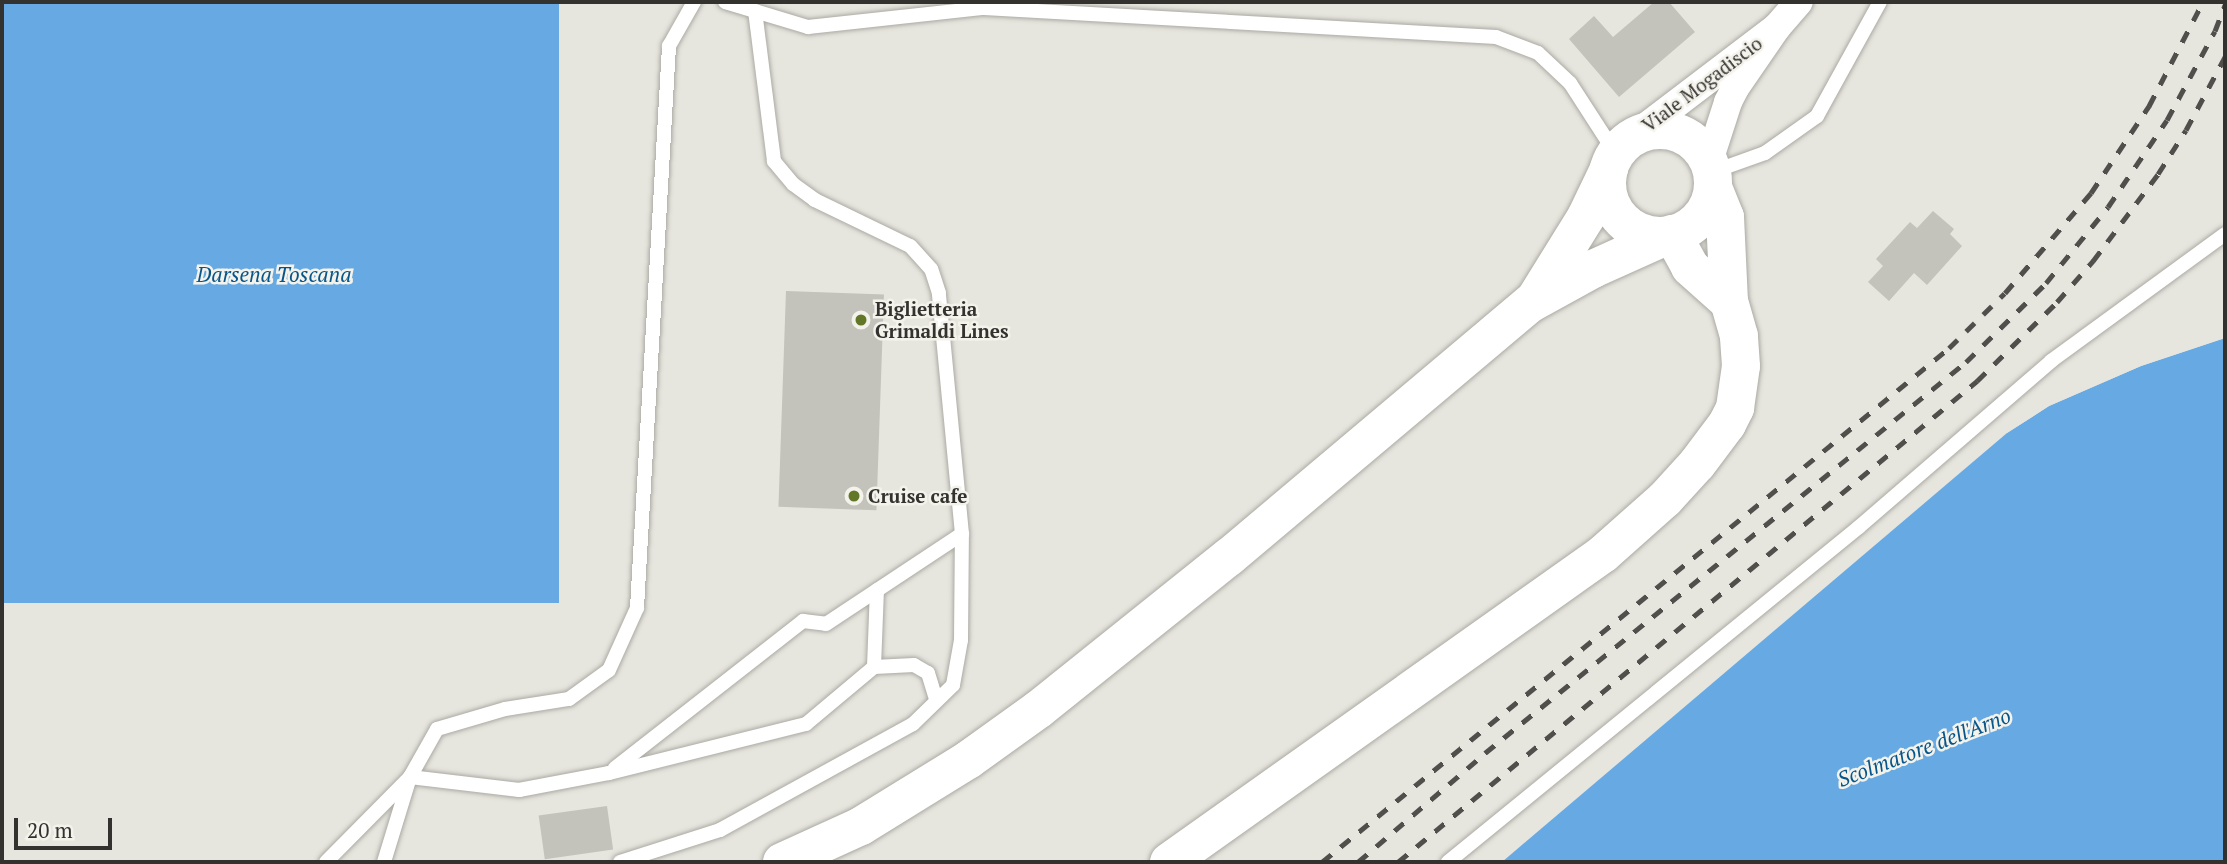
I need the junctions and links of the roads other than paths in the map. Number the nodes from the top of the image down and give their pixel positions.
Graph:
1 (694, 2) edge
2 (725, 2) edge
3 (1799, 2) edge
4 (1880, 2) edge
5 (755, 11) junction
6 (1777, 27) junction
7 (1617, 155) junction
8 (1711, 173) junction
9 (2225, 234) edge
10 (1669, 235) junction
11 (1729, 302) junction
12 (1531, 303) junction
13 (962, 534) junction
14 (877, 590) junction
15 (874, 667) junction
16 (936, 700) junction
17 (609, 773) junction
18 (410, 777) junction
19 (326, 862) edge
20 (384, 862) edge
21 (620, 862) edge
22 (782, 862) edge
23 (1169, 862) edge
24 (1448, 862) edge

1 - 18 lane
2 - 5 lane
3 - 6 street, Viale Mogadiscio
4 - 8 lane
5 - 7 lane
5 - 13 lane
6 - 7 street, Viale Mogadiscio
6 - 8 street, Viale Mogadiscio
7 - 8 main road, Viale Mogadiscio
7 - 10 main road
7 - 12 main road
8 - 10 main road, Viale Mogadiscio
8 - 11 main road
9 - 24 lane
10 - 11 main road
10 - 12 main road, Viale Mogadiscio
11 - 23 main road
12 - 22 main road
13 - 14 lane
13 - 16 lane
14 - 15 lane
14 - 17 lane
15 - 16 lane
15 - 17 lane
16 - 21 lane
17 - 18 lane
18 - 19 lane
18 - 20 lane

